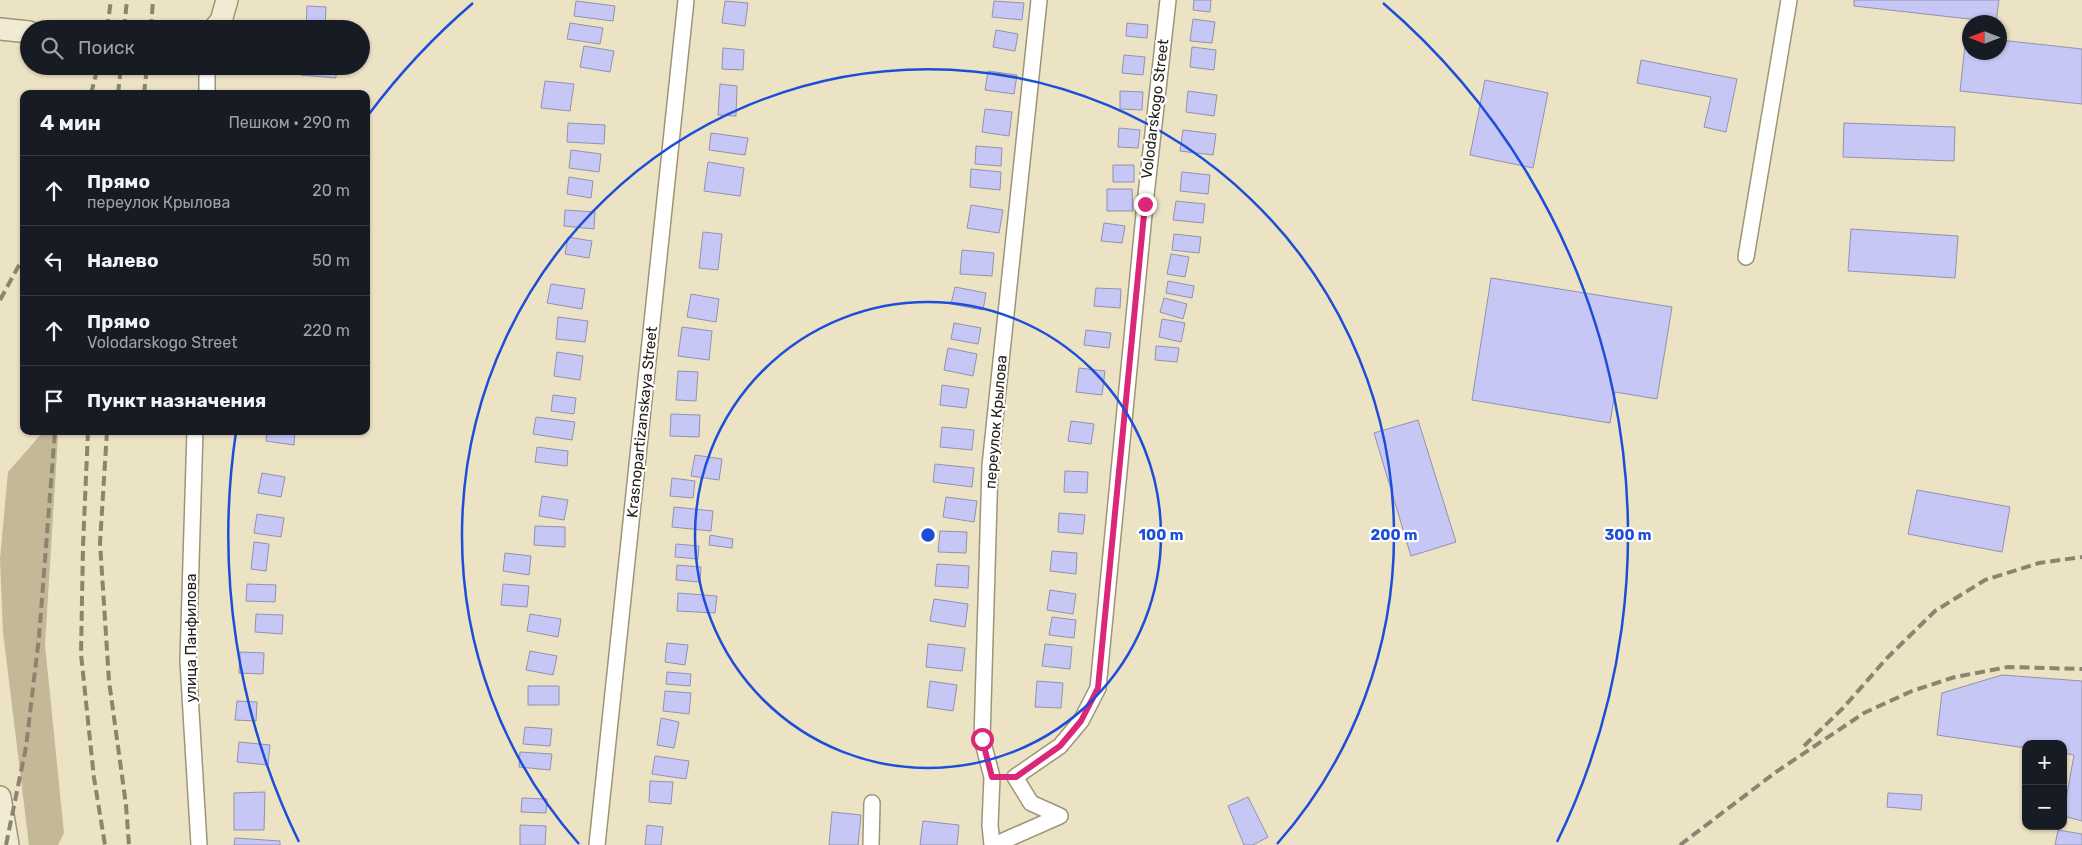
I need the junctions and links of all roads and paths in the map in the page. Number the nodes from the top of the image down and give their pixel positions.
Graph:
1 (227, 0) edge
2 (686, 0) edge
3 (1039, 0) edge
4 (1168, 0) edge
5 (1789, 0) edge
6 (221, 20) edge
7 (0, 29) edge
8 (20, 31) edge
9 (207, 75) edge
10 (206, 90) edge
11 (1746, 258) dead end
12 (195, 435) edge
13 (992, 777) junction
14 (1016, 777) junction
15 (0, 797) edge
16 (872, 803) dead end
17 (8, 845) edge
18 (199, 845) edge
19 (597, 845) edge
20 (871, 845) edge
21 (993, 845) edge

1 - 6 main road
2 - 19 street, Krasnopartizanskaya Street
3 - 13 street, переулок Крылова
4 - 14 street, Volodarskogo Street
5 - 11 street
7 - 8 main road
9 - 10 street
12 - 18 street, улица Панфилова
13 - 14 street
13 - 21 street, переулок Крылова
14 - 21 street
15 - 17 main road
16 - 20 street

